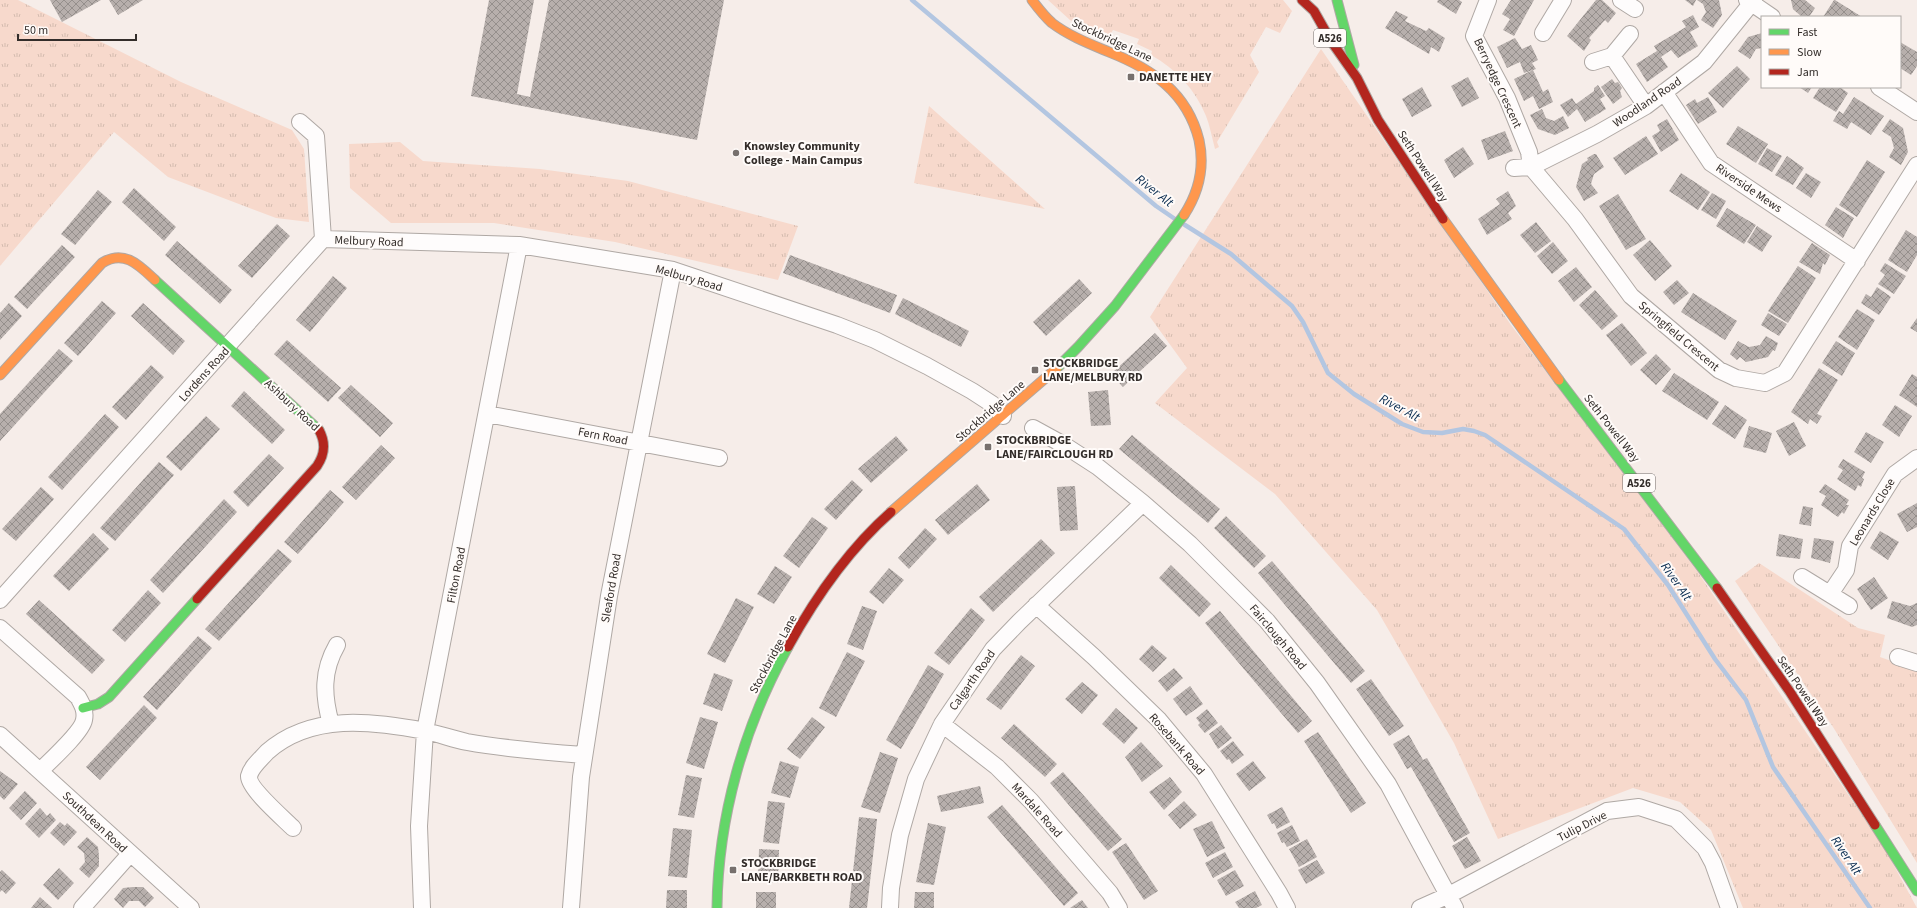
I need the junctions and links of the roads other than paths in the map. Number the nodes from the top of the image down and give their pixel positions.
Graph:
1 (1032, 0) edge
2 (1302, 0) edge
3 (1336, 0) edge
4 (1488, 0) edge
5 (1621, 0) edge
6 (1560, 1) edge
7 (1751, 1) edge
8 (1635, 9) dead end
9 (1771, 16) edge
10 (1543, 33) dead end
11 (1630, 34) dead end
12 (1612, 56) junction
13 (1594, 62) dead end
14 (1357, 78) junction
15 (1880, 88) edge
16 (1664, 92) junction
17 (1646, 106) junction
18 (1917, 112) edge
19 (300, 122) dead end
20 (1917, 166) edge
21 (1531, 167) junction
22 (1514, 168) dead end
23 (323, 239) junction
24 (519, 245) junction
25 (1857, 261) junction
26 (673, 270) junction
27 (228, 348) junction
28 (0, 375) edge
29 (487, 414) junction
30 (1003, 416) junction
31 (1033, 428) dead end
32 (638, 444) junction
33 (719, 458) dead end
34 (1917, 460) edge
35 (1143, 503) junction
36 (1802, 577) dead end
37 (1830, 594) junction
38 (0, 600) edge
39 (1036, 605) junction
40 (1849, 606) dead end
41 (0, 628) edge
42 (337, 645) dead end
43 (1898, 657) dead end
44 (1917, 663) edge
45 (84, 708) junction
46 (331, 724) junction
47 (942, 724) junction
48 (426, 732) junction
49 (0, 735) edge
50 (584, 755) junction
51 (40, 771) junction
52 (293, 828) dead end
53 (130, 854) junction
54 (1917, 891) edge
55 (1452, 901) edge
56 (82, 908) edge
57 (191, 908) edge
58 (422, 908) edge
59 (571, 908) edge
60 (717, 908) edge
61 (890, 908) edge
62 (1119, 908) edge
63 (1287, 908) edge
64 (1420, 908) edge
65 (1729, 908) edge

1 - 30 main road, Stockbridge Lane
2 - 14 main road, Seth Powell Way / A526
3 - 14 main road, Seth Powell Way / A526
4 - 21 street, Berryedge Crescent
5 - 8 street
6 - 10 street
7 - 9 street
7 - 16 street, Woodland Road
11 - 12 street
12 - 13 street
12 - 17 street
14 - 54 main road, Seth Powell Way / A526
15 - 18 street
16 - 17 street, Woodland Road
16 - 25 street, Riverside Mews
17 - 21 street, Woodland Road
19 - 23 street
20 - 25 street, Springfield Crescent
21 - 22 street, Woodland Road
21 - 25 street, Springfield Crescent
23 - 24 street, Melbury Road
23 - 27 street, Lordens Road
24 - 26 street, Melbury Road
24 - 29 street, Filton Road
26 - 30 street, Melbury Road
26 - 32 street, Sleaford Road
27 - 28 main road, Ashbury Road
27 - 38 street, Lordens Road
27 - 45 main road, Ashbury Road
29 - 32 street, Fern Road
29 - 48 street, Filton Road
30 - 60 main road, Stockbridge Lane
31 - 35 street, Fairclough Road
32 - 33 street, Fern Road
32 - 50 street, Sleaford Road
34 - 37 street, Leonards Close
35 - 39 street, Calgarth Road
35 - 55 street, Fairclough Road
36 - 37 street
37 - 40 street
39 - 47 street, Calgarth Road
39 - 63 street, Rosebank Road
41 - 45 street
42 - 46 street
43 - 44 street
45 - 51 street
46 - 48 street
46 - 52 street
47 - 61 street, Calgarth Road
47 - 62 street, Mardale Road
48 - 50 street
48 - 58 street, Filton Road
49 - 51 street, Southdean Road
50 - 59 street, Sleaford Road
51 - 53 street, Southdean Road
53 - 56 street
53 - 57 street, Southdean Road
55 - 64 street, Tulip Drive
55 - 65 street, Tulip Drive

